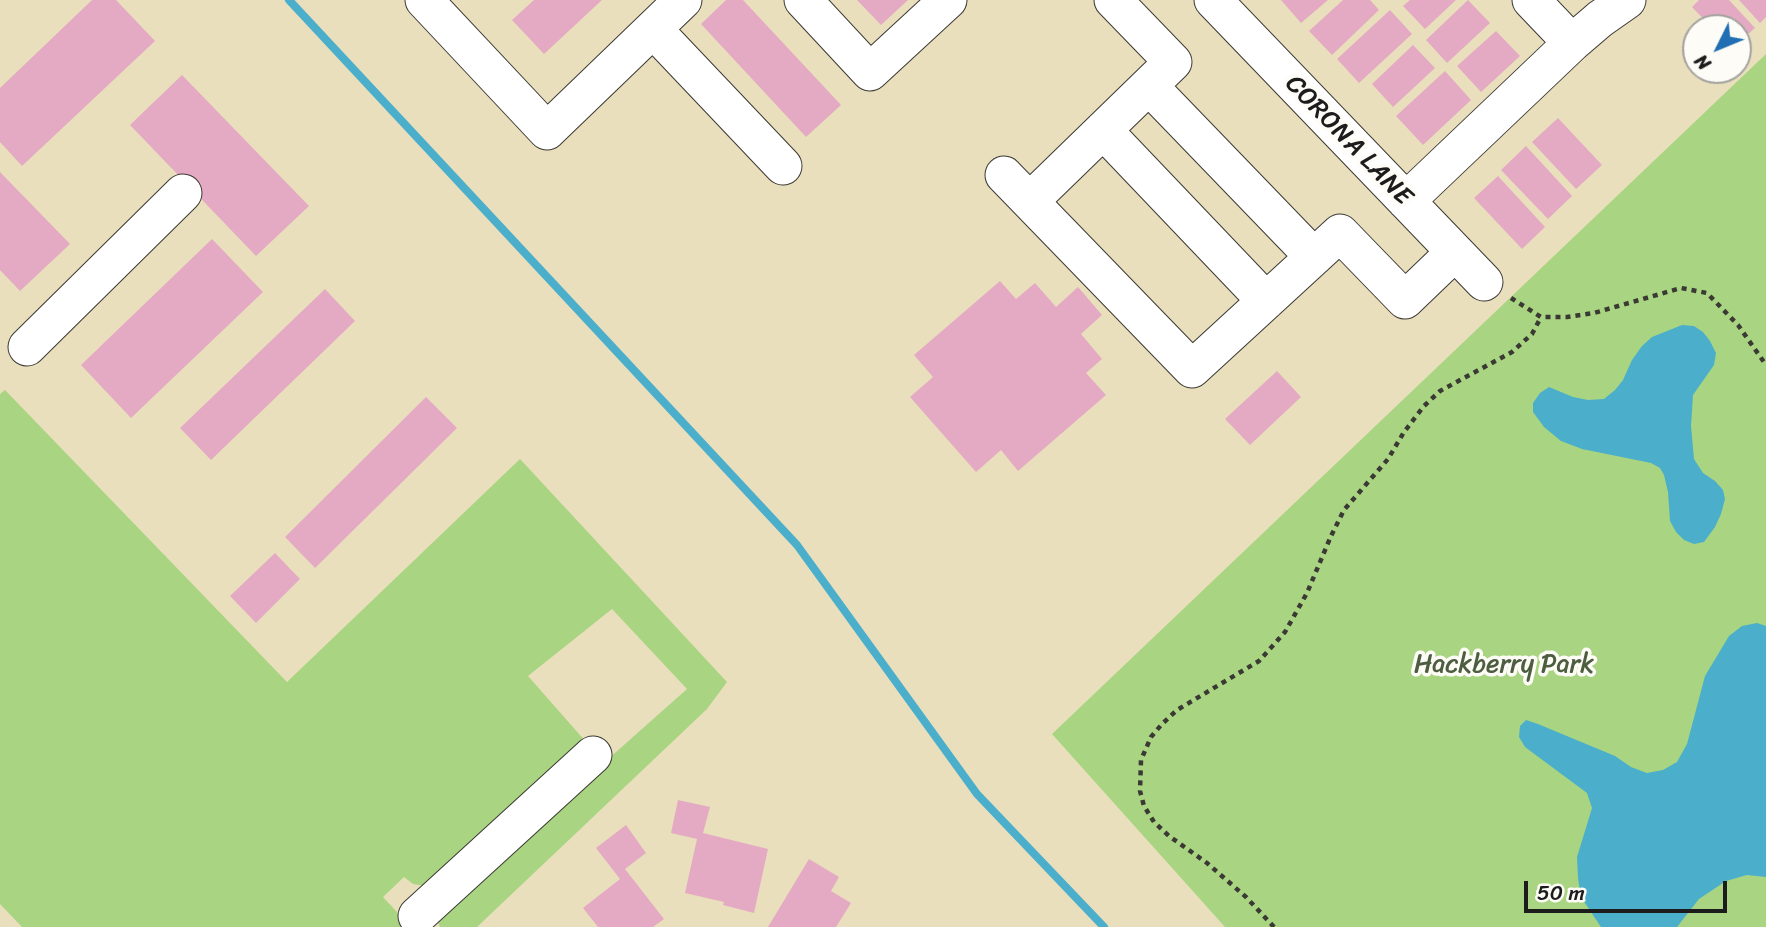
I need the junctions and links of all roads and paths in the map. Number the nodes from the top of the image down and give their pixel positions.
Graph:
1 (424, 0) edge
2 (683, 0) edge
3 (803, 0) edge
4 (948, 0) edge
5 (1112, 0) edge
6 (1213, 0) edge
7 (1531, 0) edge
8 (1628, 0) edge
9 (653, 29) junction
10 (1572, 43) junction
11 (1149, 86) junction
12 (1103, 130) junction
13 (783, 166) dead end
14 (1004, 175) dead end
15 (183, 193) dead end
16 (1030, 201) junction
17 (1406, 201) junction
18 (1455, 253) junction
19 (1314, 257) junction
20 (1484, 282) dead end
21 (1266, 301) junction
22 (27, 347) dead end
23 (1766, 365) edge
24 (593, 755) dead end
25 (414, 913) edge
26 (1274, 927) edge

1 - 9 street
2 - 9 street
3 - 4 street
5 - 11 street
6 - 17 street, CORONA LANE
7 - 10 street
8 - 10 street
9 - 13 street
10 - 17 street
11 - 12 street
11 - 19 street
12 - 16 street
12 - 21 street
14 - 16 street
15 - 22 street
16 - 21 street
17 - 18 street, CORONA LANE
18 - 19 street
18 - 20 street, CORONA LANE
19 - 21 street
23 - 26 path
24 - 25 street

